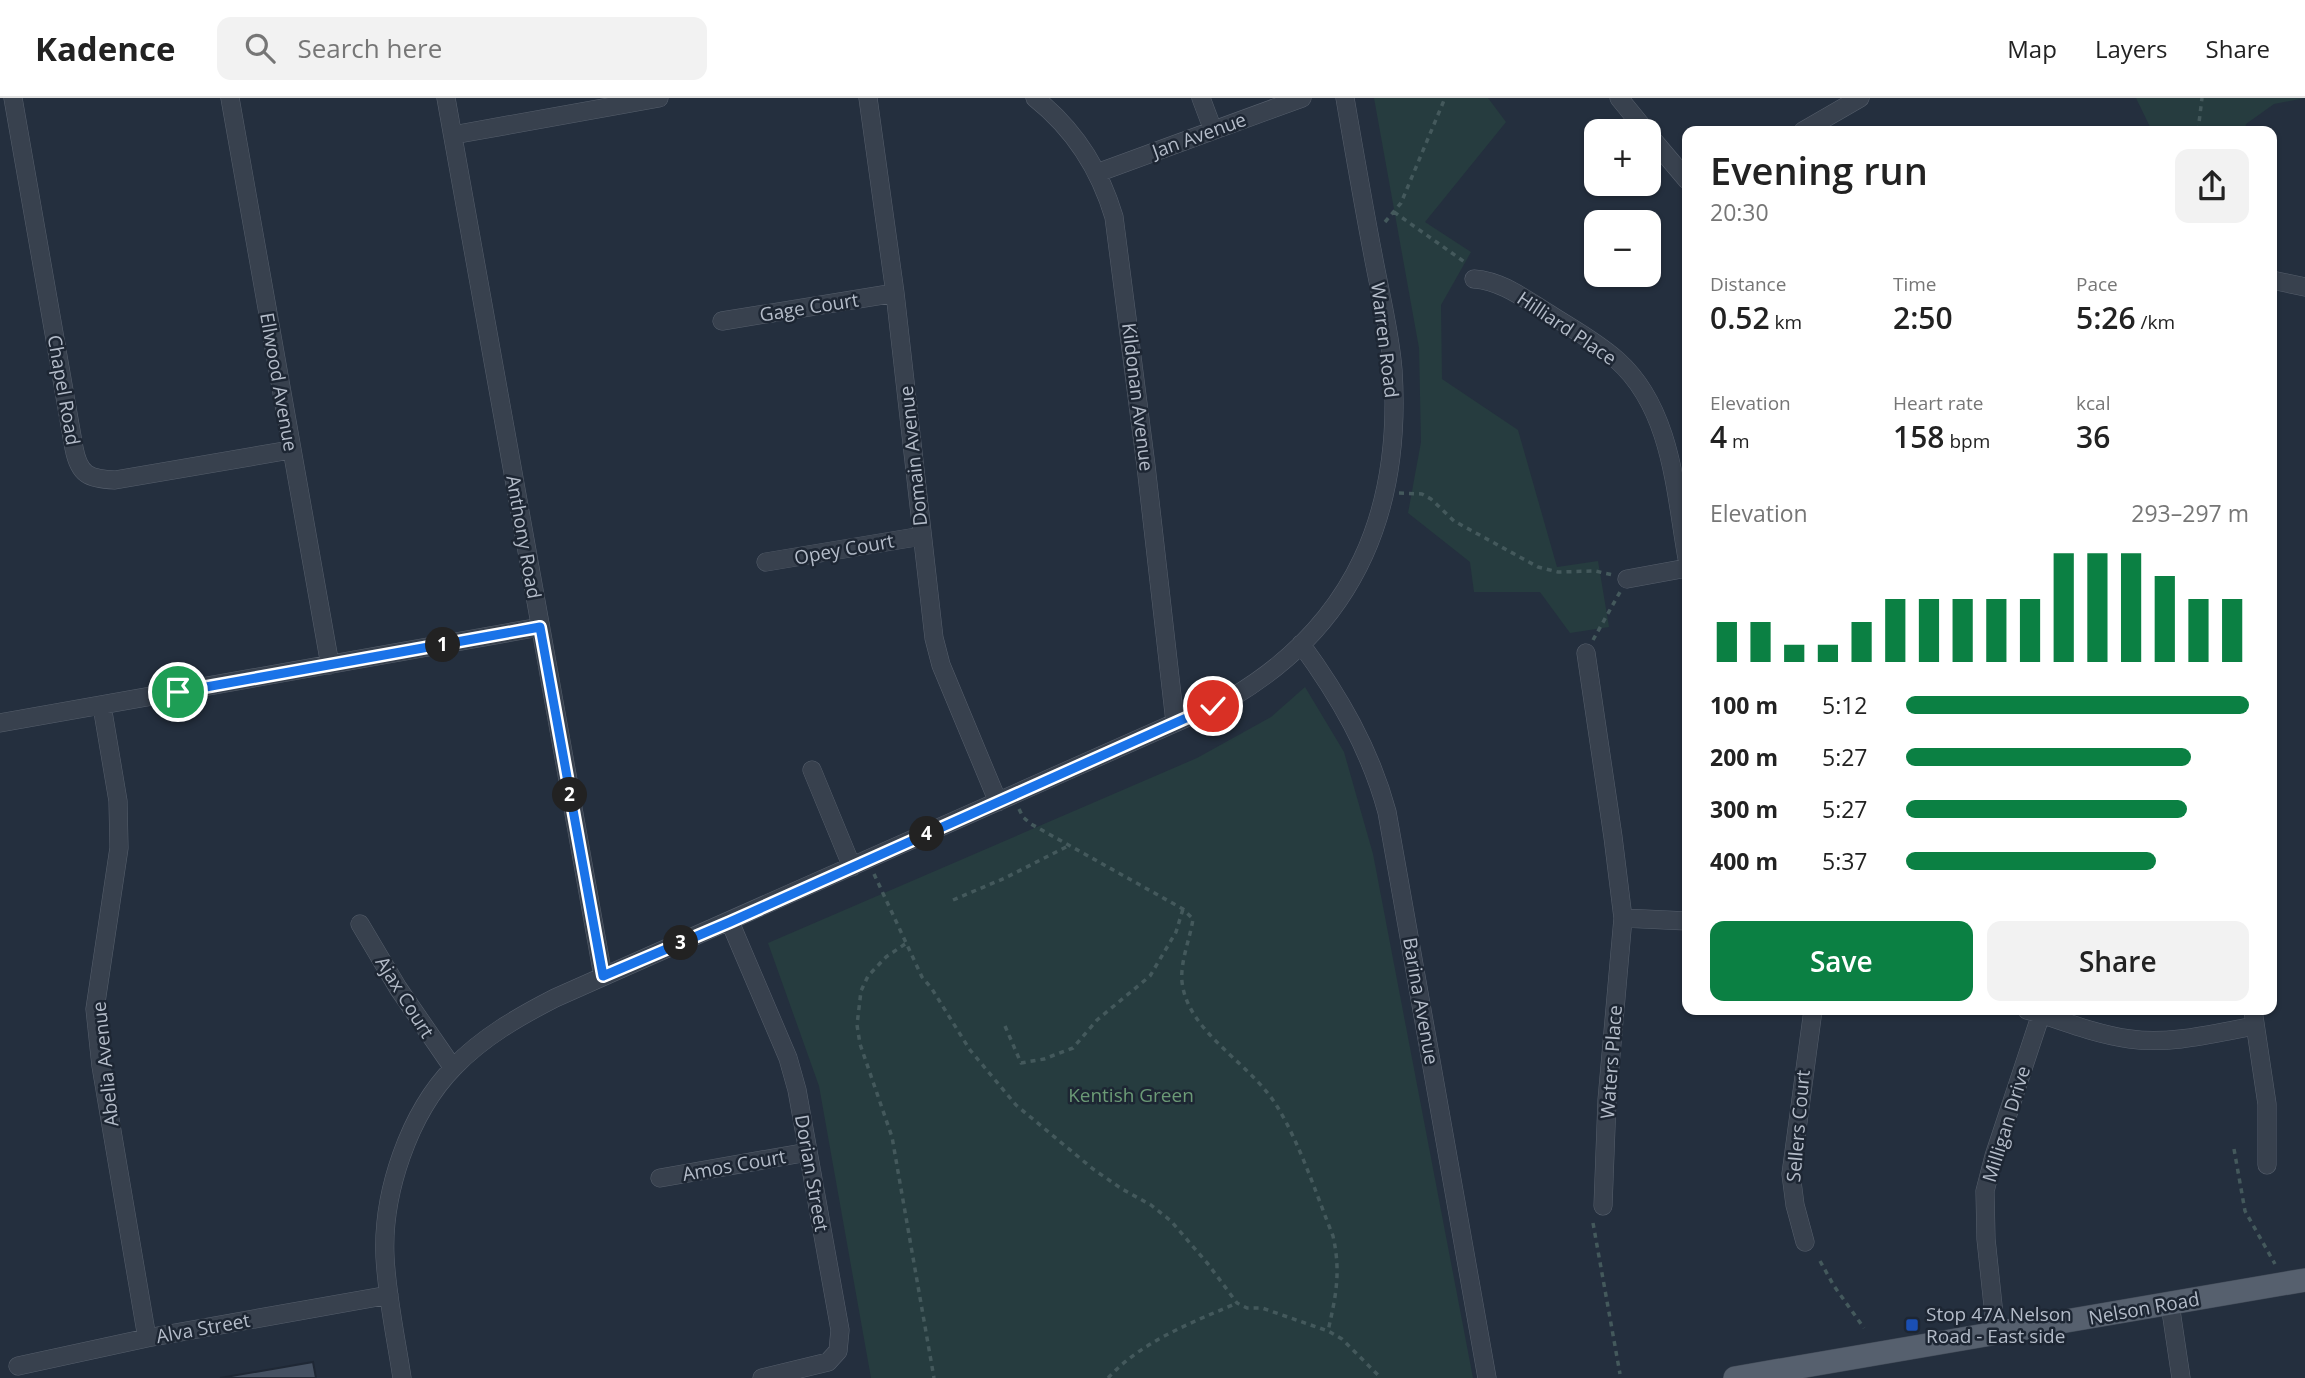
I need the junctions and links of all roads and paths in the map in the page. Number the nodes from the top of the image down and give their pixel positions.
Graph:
1 (13, 98) edge
2 (230, 98) edge
3 (446, 98) edge
4 (659, 98) edge
5 (868, 98) edge
6 (1035, 98) edge
7 (1201, 98) edge
8 (1302, 98) edge
9 (1345, 98) edge
10 (1445, 98) edge
11 (1619, 98) edge
12 (1860, 98) edge
13 (2202, 98) edge
14 (1636, 119) edge
15 (1812, 126) edge
16 (2199, 126) edge
17 (1213, 130) junction
18 (453, 135) junction
19 (1661, 149) edge
20 (1097, 173) junction
21 (1682, 174) edge
22 (1394, 212) junction
23 (1370, 239) junction
24 (1474, 279) joint
25 (2277, 281) edge
26 (2305, 287) edge
27 (895, 293) junction
28 (722, 321) dead end
29 (290, 450) junction
30 (1387, 491) junction
31 (1682, 533) edge
32 (922, 536) junction
33 (766, 562) dead end
34 (1682, 569) edge
35 (1626, 579) junction
36 (540, 627) junction
37 (1301, 644) junction
38 (1586, 653) joint
39 (330, 665) junction
40 (102, 706) junction
41 (1175, 722) junction
42 (0, 723) edge
43 (812, 770) dead end
44 (1006, 799) junction
45 (1068, 846) junction
46 (869, 860) junction
47 (852, 867) junction
48 (953, 900) dead end
49 (1183, 909) junction
50 (1623, 918) junction
51 (1682, 921) edge
52 (730, 922) junction
53 (360, 924) dead end
54 (905, 944) junction
55 (603, 976) junction
56 (1812, 1015) edge
57 (2033, 1015) edge
58 (2044, 1015) edge
59 (2254, 1018) edge
60 (1005, 1026) dead end
61 (453, 1068) junction
62 (2234, 1149) dead end
63 (808, 1152) junction
64 (2267, 1166) dead end
65 (660, 1178) dead end
66 (1603, 1206) dead end
67 (1592, 1223) dead end
68 (1805, 1242) dead end
69 (1820, 1261) dead end
70 (2275, 1264) dead end
71 (2305, 1280) edge
72 (389, 1295) junction
73 (1237, 1303) junction
74 (2170, 1304) junction
75 (1864, 1328) dead end
76 (1328, 1331) junction
77 (1996, 1334) junction
78 (147, 1338) junction
79 (19, 1366) dead end
80 (1620, 1374) dead end
81 (402, 1378) edge
82 (762, 1378) edge
83 (934, 1378) edge
84 (1108, 1378) edge
85 (1381, 1378) edge
86 (1487, 1378) edge
87 (1735, 1378) edge
88 (2181, 1378) edge

1 - 29 street, Chapel Road
2 - 29 street, Ellwood Avenue
3 - 18 street, Anthony Road
4 - 18 street
5 - 27 street, Domain Avenue
6 - 20 street, Kildonan Avenue
7 - 17 street
8 - 17 street, Jan Avenue
9 - 23 street, Warren Road
10 - 22 path
11 - 14 street
12 - 15 street
13 - 16 path
17 - 20 street, Jan Avenue
18 - 36 street, Anthony Road
19 - 21 street
20 - 41 street, Kildonan Avenue
22 - 23 path
22 - 24 path
23 - 30 street, Warren Road
24 - 31 street, Hilliard Place
25 - 26 street
27 - 28 street, Gage Court
27 - 32 street, Domain Avenue
29 - 39 street, Ellwood Avenue
30 - 35 path
30 - 37 street, Warren Road
32 - 33 street, Opey Court
32 - 44 street, Domain Avenue
34 - 35 street
35 - 38 path
36 - 39 street
36 - 55 street, Anthony Road
37 - 41 street, Warren Road
37 - 86 street, Barina Avenue
38 - 50 street, Waters Place
39 - 40 street
40 - 42 street
40 - 78 street, Abelia Avenue
41 - 44 street, Warren Road
43 - 47 street
44 - 45 path
44 - 46 street, Warren Road
45 - 48 path
45 - 49 path
46 - 47 street, Warren Road
46 - 54 path
47 - 52 street, Warren Road
49 - 60 path
49 - 76 path
50 - 51 street
50 - 66 street, Waters Place
52 - 55 street, Warren Road
52 - 63 street, Dorian Street
53 - 61 street, Ajax Court
54 - 73 path
54 - 83 path
55 - 61 street, Warren Road
56 - 68 street, Sellers Court
57 - 77 street, Milligan Drive
58 - 59 street
59 - 64 street
61 - 72 street, Warren Road
62 - 70 path
63 - 65 street, Amos Court
63 - 82 street, Dorian Street
67 - 80 path
69 - 75 path
71 - 74 main road, Nelson Road
72 - 78 street, Alva Street
72 - 81 street, Warren Road
73 - 76 path
73 - 84 path
74 - 77 main road, Nelson Road
74 - 88 street
76 - 85 path
77 - 87 main road, Nelson Road
78 - 79 street, Alva Street

